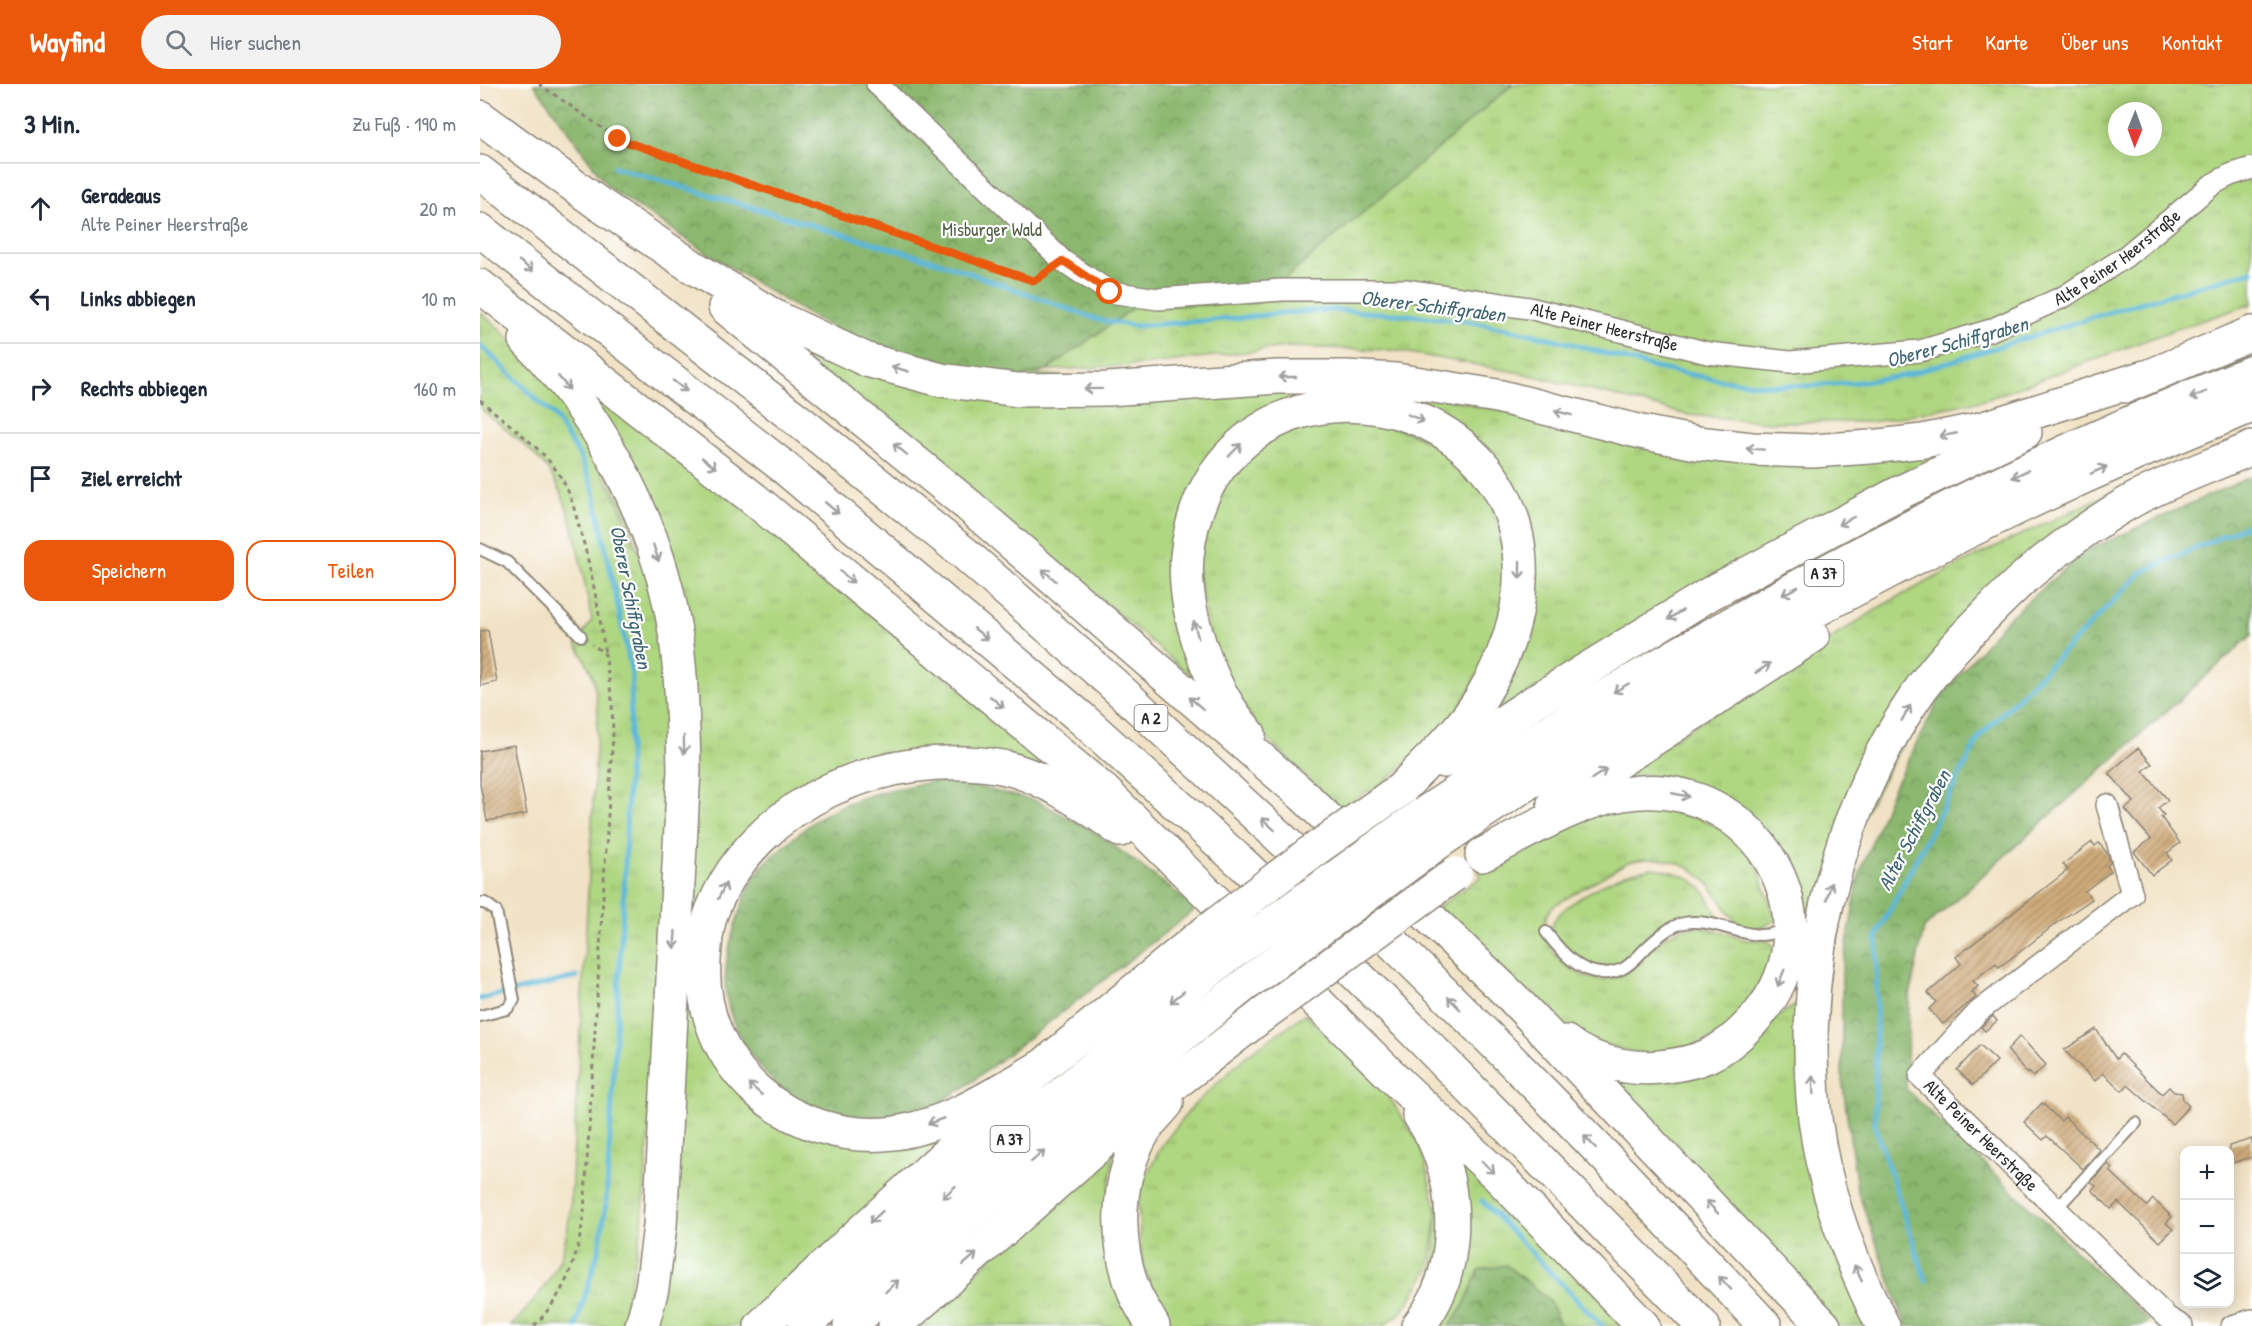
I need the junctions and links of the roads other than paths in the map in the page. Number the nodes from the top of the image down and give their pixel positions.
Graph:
1 (877, 84) edge
2 (480, 117) edge
3 (2252, 168) edge
4 (480, 172) edge
5 (599, 204) junction
6 (480, 230) edge
7 (480, 286) edge
8 (480, 295) edge
9 (2252, 333) edge
10 (2252, 372) edge
11 (2145, 377) junction
12 (2252, 406) edge
13 (2252, 448) edge
14 (1970, 532) junction
15 (480, 549) edge
16 (581, 636) road end
17 (1401, 789) junction
18 (1304, 796) junction
19 (2107, 805) dead end
20 (1482, 855) junction
21 (1212, 899) junction
22 (480, 903) edge
23 (1790, 930) junction
24 (1546, 932) dead end
25 (1311, 995) junction
26 (1513, 998) junction
27 (480, 1016) edge
28 (1233, 1039) junction
29 (1044, 1065) junction
30 (1400, 1084) junction
31 (2136, 1123) dead end
32 (2055, 1210) junction
33 (1669, 1290) junction
34 (2252, 1320) edge
35 (642, 1326) edge
36 (761, 1326) edge
37 (805, 1326) edge
38 (849, 1326) edge
39 (895, 1326) edge
40 (1154, 1326) edge
41 (1418, 1326) edge
42 (1643, 1326) edge
43 (1703, 1326) edge
44 (1765, 1326) edge
45 (1824, 1326) edge
46 (1883, 1326) edge
47 (2181, 1326) edge
48 (2232, 1326) edge

1 - 3 street, Alte Peiner Heerstraße
2 - 5 highway
44 -> 4 highway, A 2
11 -> 5 highway
18 -> 5 highway
6 -> 33 highway, A 2
7 -> 21 highway
8 -> 35 highway
9 - 11 highway
10 -> 37 highway, A 37, bridge
11 -> 17 highway
14 -> 12 highway, A 37
46 -> 13 highway
20 -> 14 highway
38 -> 14 highway, A 37, bridge
15 - 16 lane
18 -> 17 highway
17 - 29 highway, bridge
18 - 26 highway
19 - 32 street, Alte Peiner Heerstraße
20 -> 23 highway
20 - 28 highway, bridge
21 - 25 highway
29 -> 21 highway
22 - 27 lane
23 - 24 lane
23 -> 26 highway
25 - 30 highway
25 - 33 highway
45 -> 26 highway
39 -> 28 highway
28 - 40 highway
29 -> 36 highway
30 - 41 highway
30 -> 42 highway
31 - 32 lane
32 - 47 street, Alte Peiner Heerstraße
33 - 43 highway, A 2
34 - 48 street

